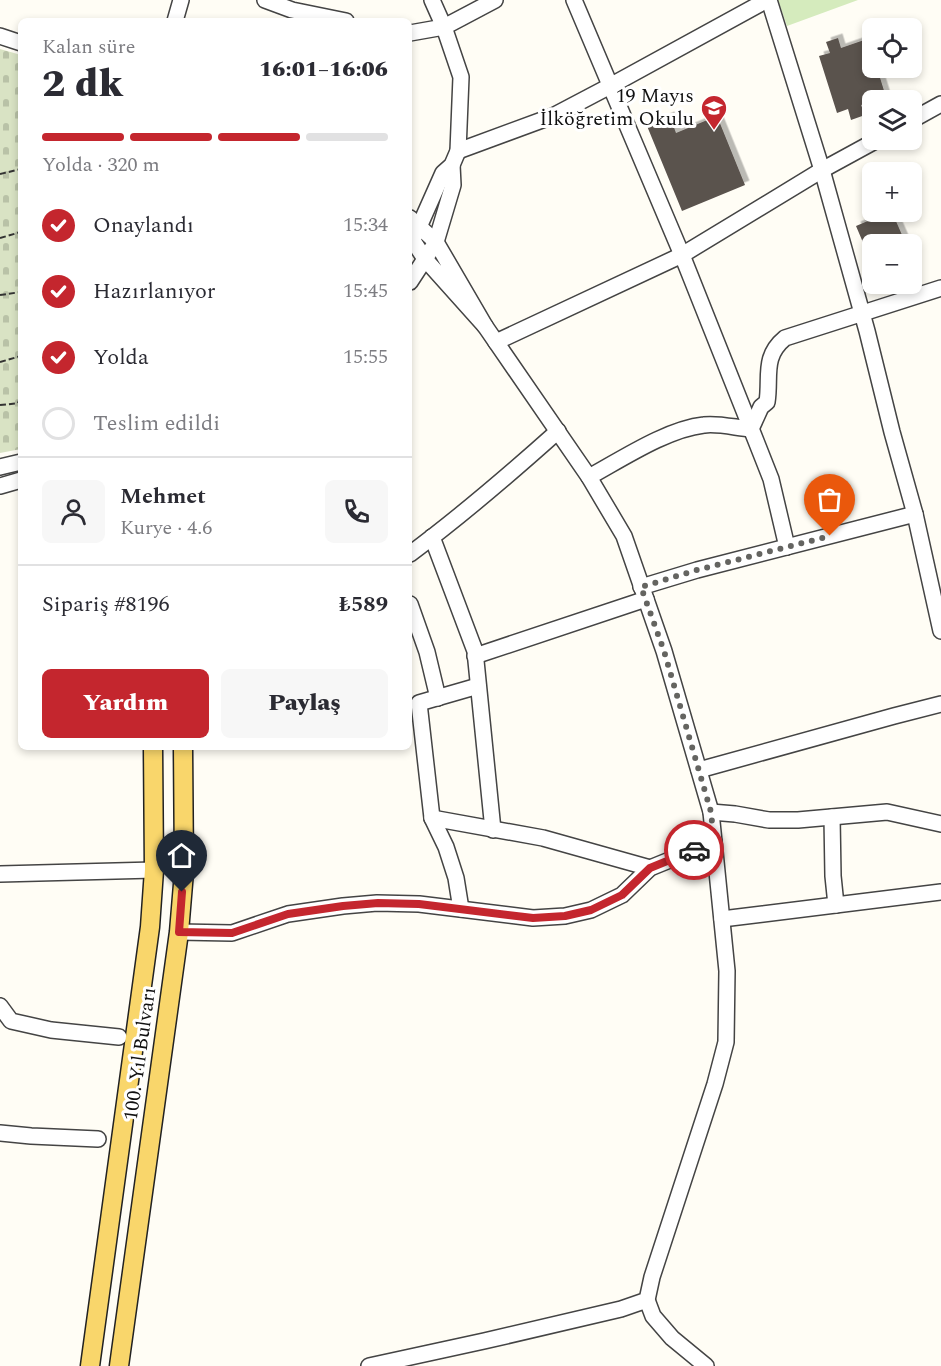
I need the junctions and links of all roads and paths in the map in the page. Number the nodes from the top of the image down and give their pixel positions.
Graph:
1 (181, 0) edge
2 (265, 0) edge
3 (432, 0) edge
4 (495, 0) edge
5 (574, 0) edge
6 (768, 0) edge
7 (294, 5) edge
8 (176, 18) edge
9 (336, 18) edge
10 (444, 27) junction
11 (412, 33) edge
12 (0, 36) edge
13 (18, 42) edge
14 (610, 86) junction
15 (941, 104) edge
16 (922, 114) edge
17 (862, 148) edge
18 (459, 151) junction
19 (452, 165) junction
20 (18, 170) edge
21 (822, 170) junction
22 (0, 174) edge
23 (18, 232) edge
24 (412, 233) edge
25 (0, 238) edge
26 (436, 243) junction
27 (682, 255) junction
28 (425, 259) junction
29 (412, 279) edge
30 (941, 288) edge
31 (18, 292) edge
32 (0, 294) edge
33 (862, 315) junction
34 (485, 326) junction
35 (496, 342) junction
36 (18, 357) edge
37 (0, 362) edge
38 (18, 403) edge
39 (0, 405) edge
40 (751, 429) junction
41 (558, 431) junction
42 (18, 463) edge
43 (0, 466) edge
44 (589, 477) junction
45 (18, 481) edge
46 (0, 486) edge
47 (915, 514) junction
48 (432, 537) junction
49 (787, 547) junction
50 (412, 552) edge
51 (643, 593) junction
52 (412, 610) edge
53 (941, 631) edge
54 (475, 656) junction
55 (478, 686) junction
56 (438, 698) junction
57 (941, 704) edge
58 (153, 750) edge
59 (183, 750) edge
60 (699, 770) junction
61 (711, 812) junction
62 (832, 817) junction
63 (432, 818) junction
64 (941, 824) edge
65 (493, 830) junction
66 (714, 842) junction
67 (650, 868) junction
68 (154, 870) junction
69 (0, 874) edge
70 (941, 892) edge
71 (836, 905) junction
72 (461, 909) junction
73 (722, 919) junction
74 (179, 932) junction
75 (0, 1006) edge
76 (119, 1037) dead end
77 (0, 1132) edge
78 (98, 1139) dead end
79 (647, 1300) junction
80 (90, 1366) edge
81 (119, 1366) edge
82 (369, 1366) edge
83 (706, 1366) edge

1 - 8 street
2 - 7 street
3 - 10 street
4 - 10 street
5 - 14 street
6 - 14 street
6 - 21 street
7 - 9 street
10 - 11 street
10 - 18 street
12 - 13 street
14 - 18 street
14 - 27 street
15 - 16 street
17 - 21 street
18 - 19 street
19 - 24 street
19 - 26 street
20 - 22 path
21 - 27 street
21 - 33 street
23 - 25 path
24 - 26 street
24 - 28 street
26 - 28 street
26 - 34 street
27 - 35 street
27 - 40 street
28 - 29 street
28 - 34 street
30 - 33 street
31 - 32 path
33 - 40 street
33 - 47 street
34 - 35 street
35 - 41 street
36 - 37 path
38 - 39 path
40 - 44 street
40 - 49 street
41 - 44 street
41 - 48 street
42 - 43 street
44 - 51 street
45 - 46 street
47 - 49 street
47 - 53 street
48 - 50 street
48 - 54 street
49 - 51 street
51 - 54 street
51 - 60 street
52 - 56 street
54 - 55 street
55 - 56 street
55 - 65 street
56 - 63 street
57 - 60 street
58 - 68 main road, 100. Yıl Bulvarı
59 - 74 main road, 100. Yıl Bulvarı
60 - 61 street
61 - 62 street
61 - 66 street
62 - 64 street
62 - 71 street
63 - 65 street
63 - 72 street
65 - 67 street
66 - 67 street
66 - 73 street
67 - 72 street
68 - 69 street
68 - 80 main road, 100. Yıl Bulvarı
70 - 71 street
71 - 73 street
72 - 74 street
73 - 79 street
74 - 81 main road, 100. Yıl Bulvarı
75 - 76 street
77 - 78 street
79 - 82 street
79 - 83 street

